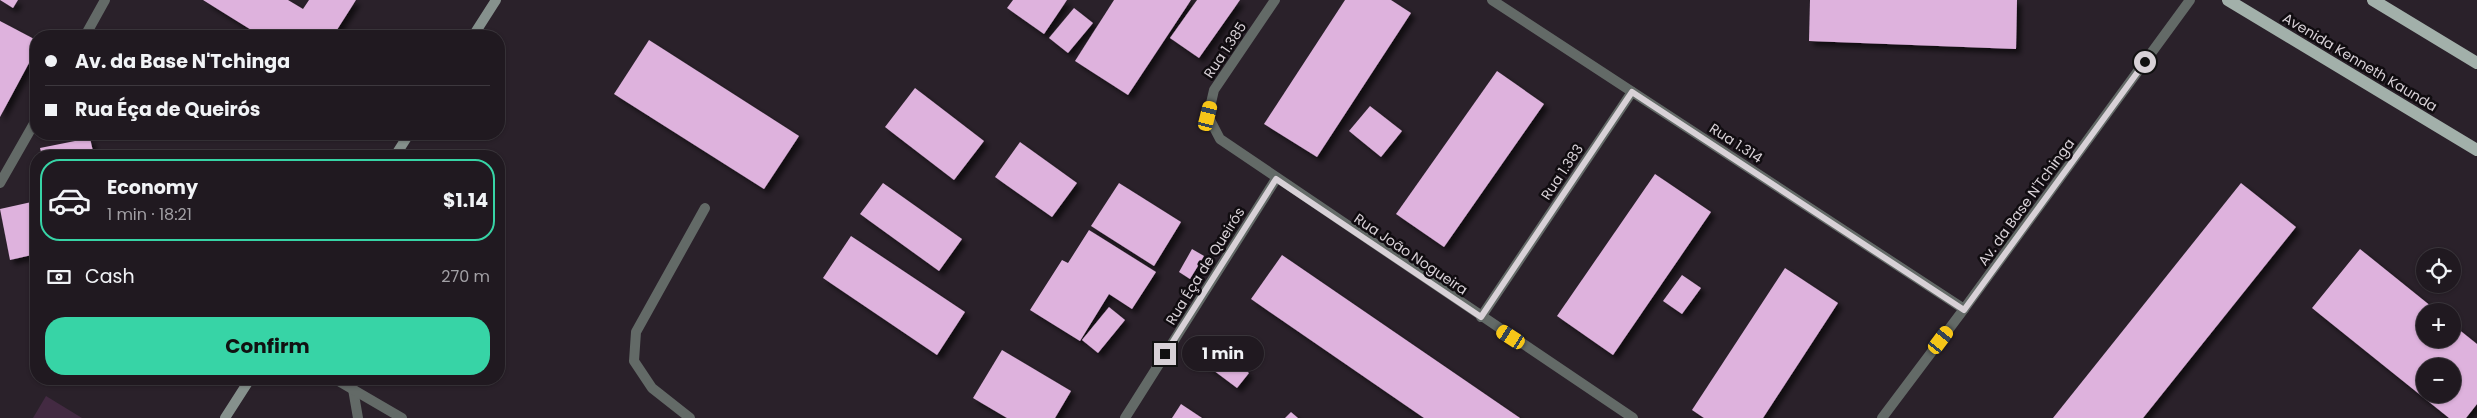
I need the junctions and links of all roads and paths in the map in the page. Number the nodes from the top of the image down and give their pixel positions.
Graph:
1 (105, 0) edge
2 (496, 0) edge
3 (1276, 0) edge
4 (1492, 0) edge
5 (2190, 0) edge
6 (2228, 0) edge
7 (2373, 0) edge
8 (88, 30) edge
9 (477, 30) edge
10 (2477, 63) edge
11 (1214, 90) joint
12 (1632, 92) junction
13 (30, 130) edge
14 (2477, 150) edge
15 (1276, 179) junction
16 (0, 183) edge
17 (705, 208) dead end
18 (1964, 310) junction
19 (1481, 317) junction
20 (246, 385) edge
21 (346, 385) edge
22 (353, 389) junction
23 (225, 418) edge
24 (358, 418) edge
25 (402, 418) edge
26 (690, 418) edge
27 (1125, 418) edge
28 (1633, 418) edge
29 (1882, 418) edge

1 - 8 street
2 - 9 main road
3 - 11 street, Rua 1.385
4 - 12 street, Rua 1.314
5 - 18 street, Av. da Base N'Tchinga
6 - 14 main road, Avenida Kenneth Kaunda
7 - 10 main road
11 - 15 street, Rua João Nogueira
12 - 18 street, Rua 1.314
12 - 19 street, Rua 1.383
13 - 16 street
15 - 19 street, Rua João Nogueira
15 - 27 street, Rua Éça de Queirós
17 - 26 street
18 - 29 street, Av. da Base N'Tchinga
19 - 28 street, Rua João Nogueira
20 - 23 main road
21 - 22 street
22 - 24 street
22 - 25 street

